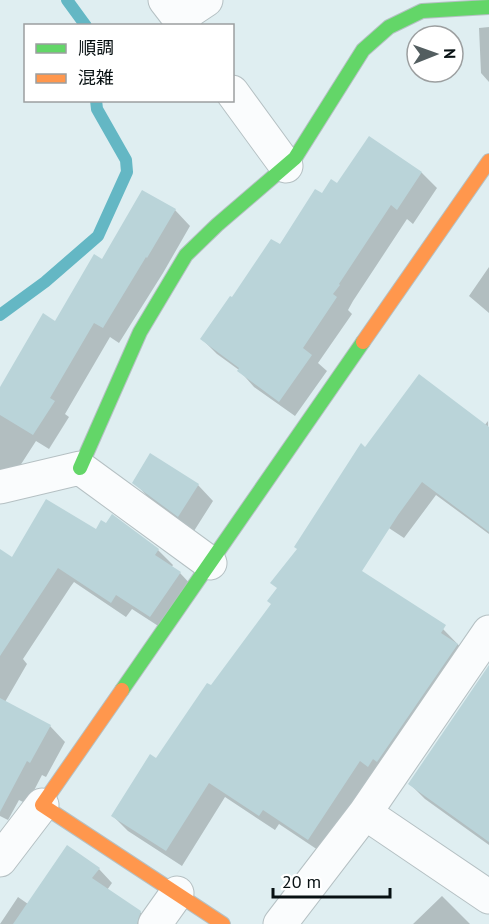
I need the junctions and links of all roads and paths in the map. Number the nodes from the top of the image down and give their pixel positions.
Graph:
1 (206, 0) edge
2 (489, 7) edge
3 (176, 14) edge
4 (234, 95) edge
5 (489, 161) edge
6 (286, 166) junction
7 (80, 468) junction
8 (0, 487) edge
9 (210, 563) junction
10 (489, 632) edge
11 (42, 805) junction
12 (365, 813) junction
13 (0, 860) edge
14 (177, 893) junction
15 (489, 897) edge
16 (155, 924) edge
17 (223, 924) edge
18 (280, 924) edge

1 - 3 street
2 - 6 street
4 - 6 street
5 - 9 street
6 - 7 street
7 - 8 street
7 - 9 street
9 - 11 street
10 - 12 street
11 - 13 street
11 - 14 street
12 - 15 street
12 - 18 street
14 - 16 street
14 - 17 street

